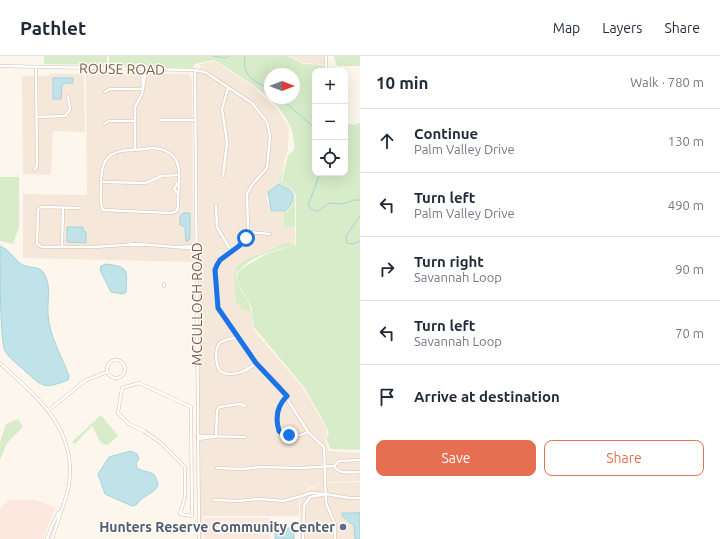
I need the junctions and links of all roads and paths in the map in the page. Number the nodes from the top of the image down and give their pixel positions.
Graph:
1 (326, 56) edge
2 (0, 66) edge
3 (36, 67) junction
4 (326, 68) edge
5 (142, 69) junction
6 (146, 69) junction
7 (195, 70) junction
8 (228, 88) junction
9 (143, 89) junction
10 (104, 92) dead end
11 (68, 96) dead end
12 (36, 117) junction
13 (160, 120) dead end
14 (195, 120) junction
15 (134, 121) junction
16 (104, 124) dead end
17 (134, 150) junction
18 (34, 170) dead end
19 (179, 176) junction
20 (223, 176) dead end
21 (178, 181) junction
22 (101, 182) junction
23 (178, 194) junction
24 (216, 206) dead end
25 (63, 208) junction
26 (80, 208) dead end
27 (248, 232) junction
28 (270, 234) dead end
29 (62, 246) junction
30 (197, 248) junction
31 (231, 251) junction
32 (237, 337) junction
33 (0, 363) edge
34 (256, 363) junction
35 (107, 372) junction
36 (124, 387) joint
37 (287, 396) junction
38 (245, 406) dead end
39 (49, 410) junction
40 (308, 432) junction
41 (198, 437) junction
42 (215, 437) junction
43 (246, 437) dead end
44 (360, 460) edge
45 (334, 466) junction
46 (326, 467) junction
47 (218, 468) dead end
48 (360, 472) edge
49 (326, 494) junction
50 (360, 498) edge
51 (214, 500) dead end
52 (60, 510) junction
53 (47, 539) edge
54 (52, 539) edge
55 (199, 539) edge
56 (304, 539) edge
57 (335, 539) edge

1 - 4 street
2 - 3 street, ROUSE ROAD
3 - 5 street, ROUSE ROAD
3 - 12 street
5 - 6 street, ROUSE ROAD
5 - 9 street
6 - 7 street, ROUSE ROAD
6 - 9 street
7 - 8 street
7 - 14 street, MCCULLOCH ROAD
8 - 20 street
8 - 27 street
9 - 10 street
9 - 15 street
11 - 12 street
12 - 18 street
13 - 14 street
14 - 30 street, MCCULLOCH ROAD
15 - 16 street
15 - 17 street
17 - 19 street
17 - 22 street
19 - 21 street
19 - 22 street
21 - 23 street
21 - 23 street
22 - 23 street
24 - 31 street
25 - 26 street
25 - 29 street
25 - 29 street
27 - 28 street
27 - 31 street
29 - 30 street
30 - 41 street, MCCULLOCH ROAD
31 - 32 street
32 - 34 street
32 - 34 street
33 - 39 street
34 - 37 street
35 - 35 street
35 - 39 street
36 - 36 street
37 - 40 street
37 - 40 street
38 - 42 street
39 - 52 street
40 - 46 street
41 - 42 street
41 - 55 street, MCCULLOCH ROAD
42 - 43 street
44 - 45 street
45 - 46 street
45 - 48 street
46 - 47 street
46 - 49 street
49 - 50 street
49 - 51 street
49 - 56 street
49 - 57 street
52 - 53 street
52 - 54 street

